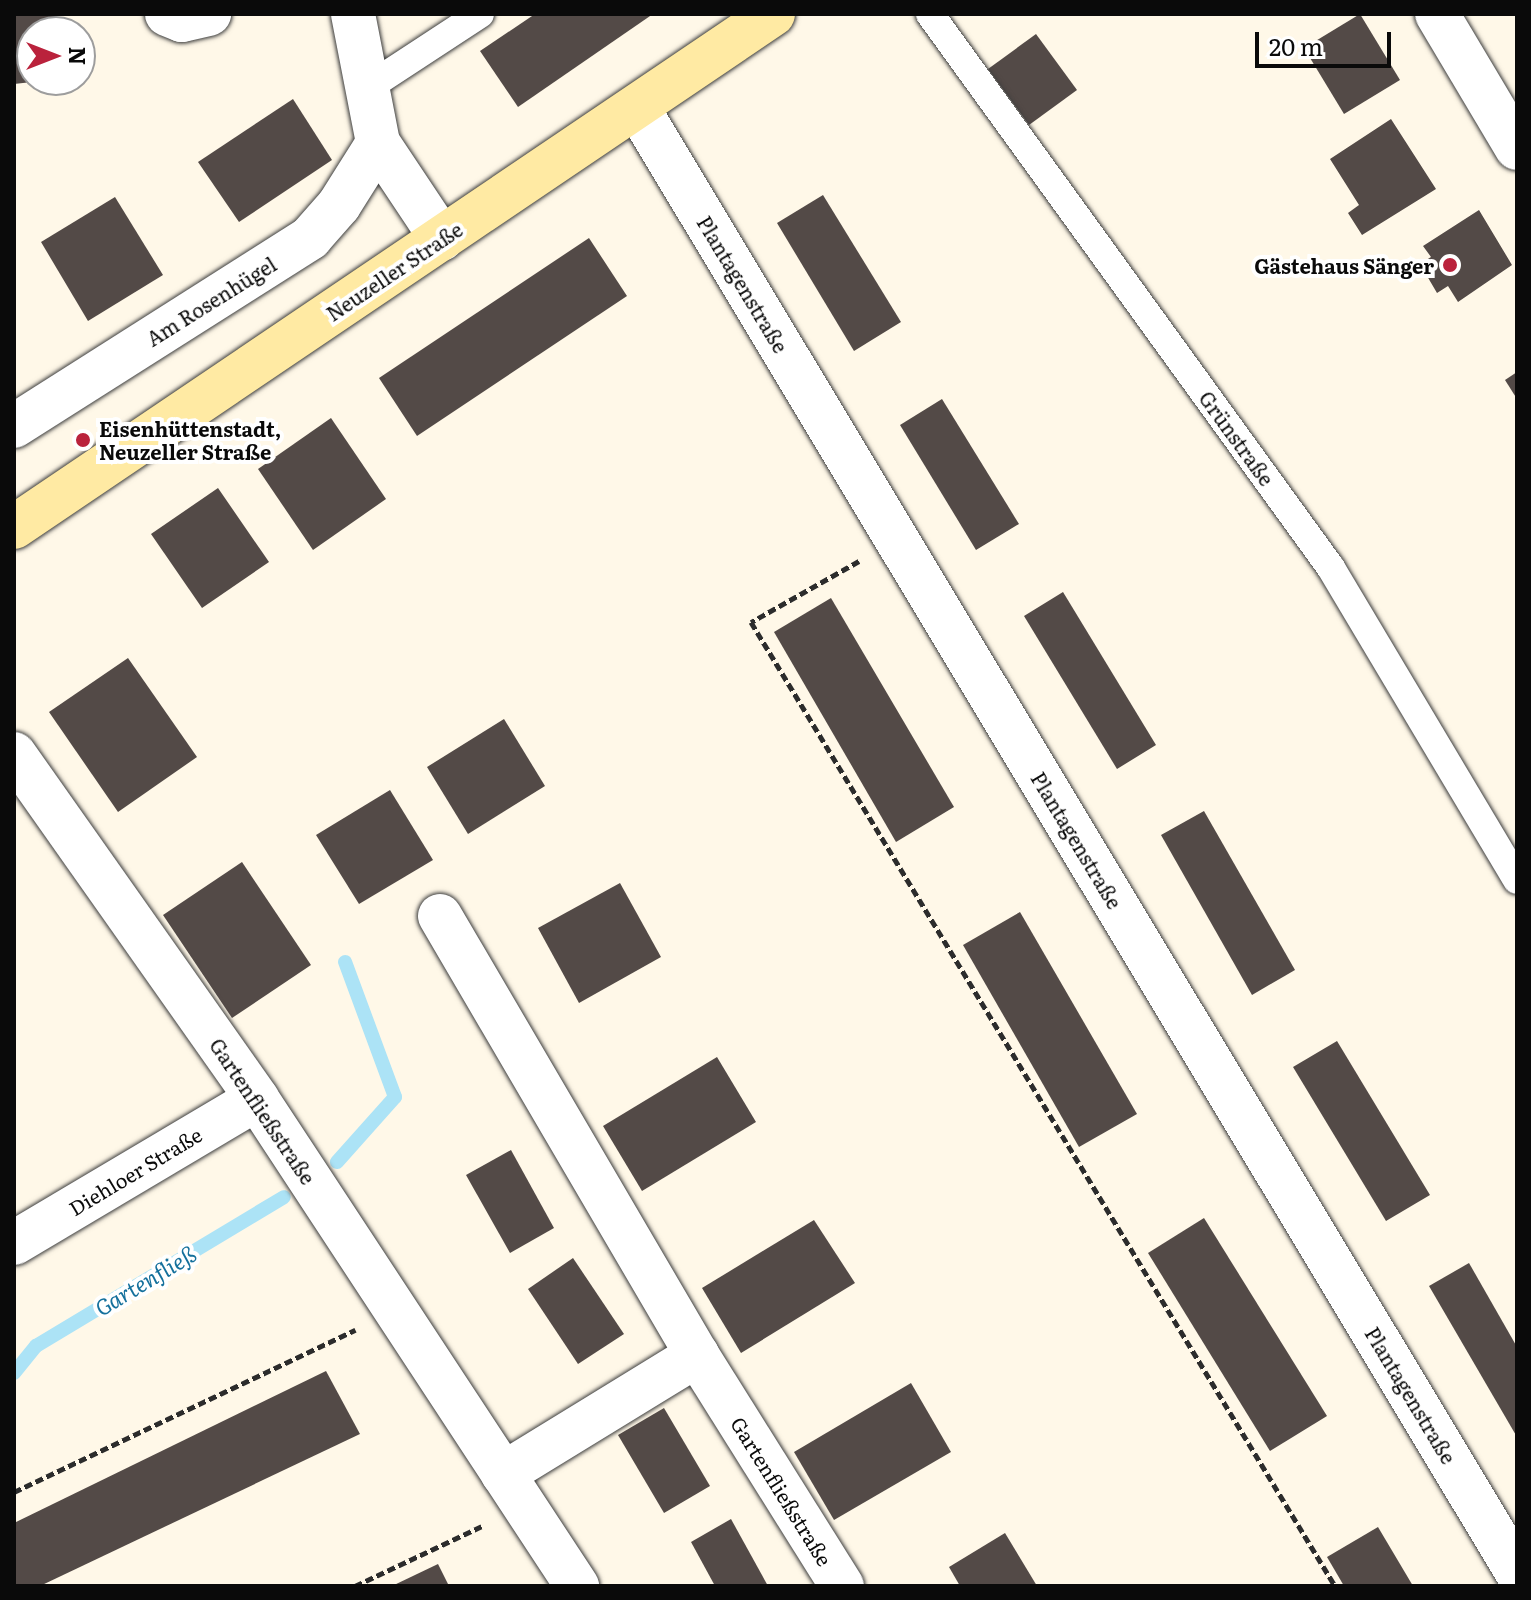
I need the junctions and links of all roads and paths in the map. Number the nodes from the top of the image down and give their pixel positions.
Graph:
1 (167, 14) edge
2 (209, 14) edge
3 (353, 14) edge
4 (480, 14) edge
5 (773, 14) edge
6 (930, 14) edge
7 (1437, 14) edge
8 (367, 88) junction
9 (637, 107) junction
10 (378, 143) junction
11 (1517, 148) edge
12 (442, 239) junction
13 (14, 426) edge
14 (14, 527) edge
15 (897, 540) junction
16 (14, 754) edge
17 (1517, 880) edge
18 (440, 916) dead end
19 (257, 1099) junction
20 (14, 1243) edge
21 (395, 1311) junction
22 (697, 1355) junction
23 (512, 1490) junction
24 (14, 1492) edge
25 (1517, 1572) edge
26 (355, 1586) edge
27 (577, 1586) edge
28 (842, 1586) edge
29 (1335, 1586) edge

1 - 2 street
3 - 8 street
4 - 8 lane
5 - 9 main road, Neuzeller Straße
6 - 17 lane, Grünstraße
7 - 11 street
8 - 10 street
9 - 12 main road, Neuzeller Straße
9 - 15 street, Plantagenstraße
10 - 12 street
10 - 13 street, Am Rosenhügel
12 - 14 main road, Neuzeller Straße
15 - 25 street, Plantagenstraße
15 - 29 path
16 - 19 street, Gartenfließstraße
18 - 22 street, Gartenfließstraße
19 - 20 street, Diehloer Straße
19 - 21 street, Gartenfließstraße
21 - 23 street, Gartenfließstraße
21 - 24 path
22 - 23 street
22 - 28 street, Gartenfließstraße
23 - 26 path
23 - 27 street, Gartenfließstraße

